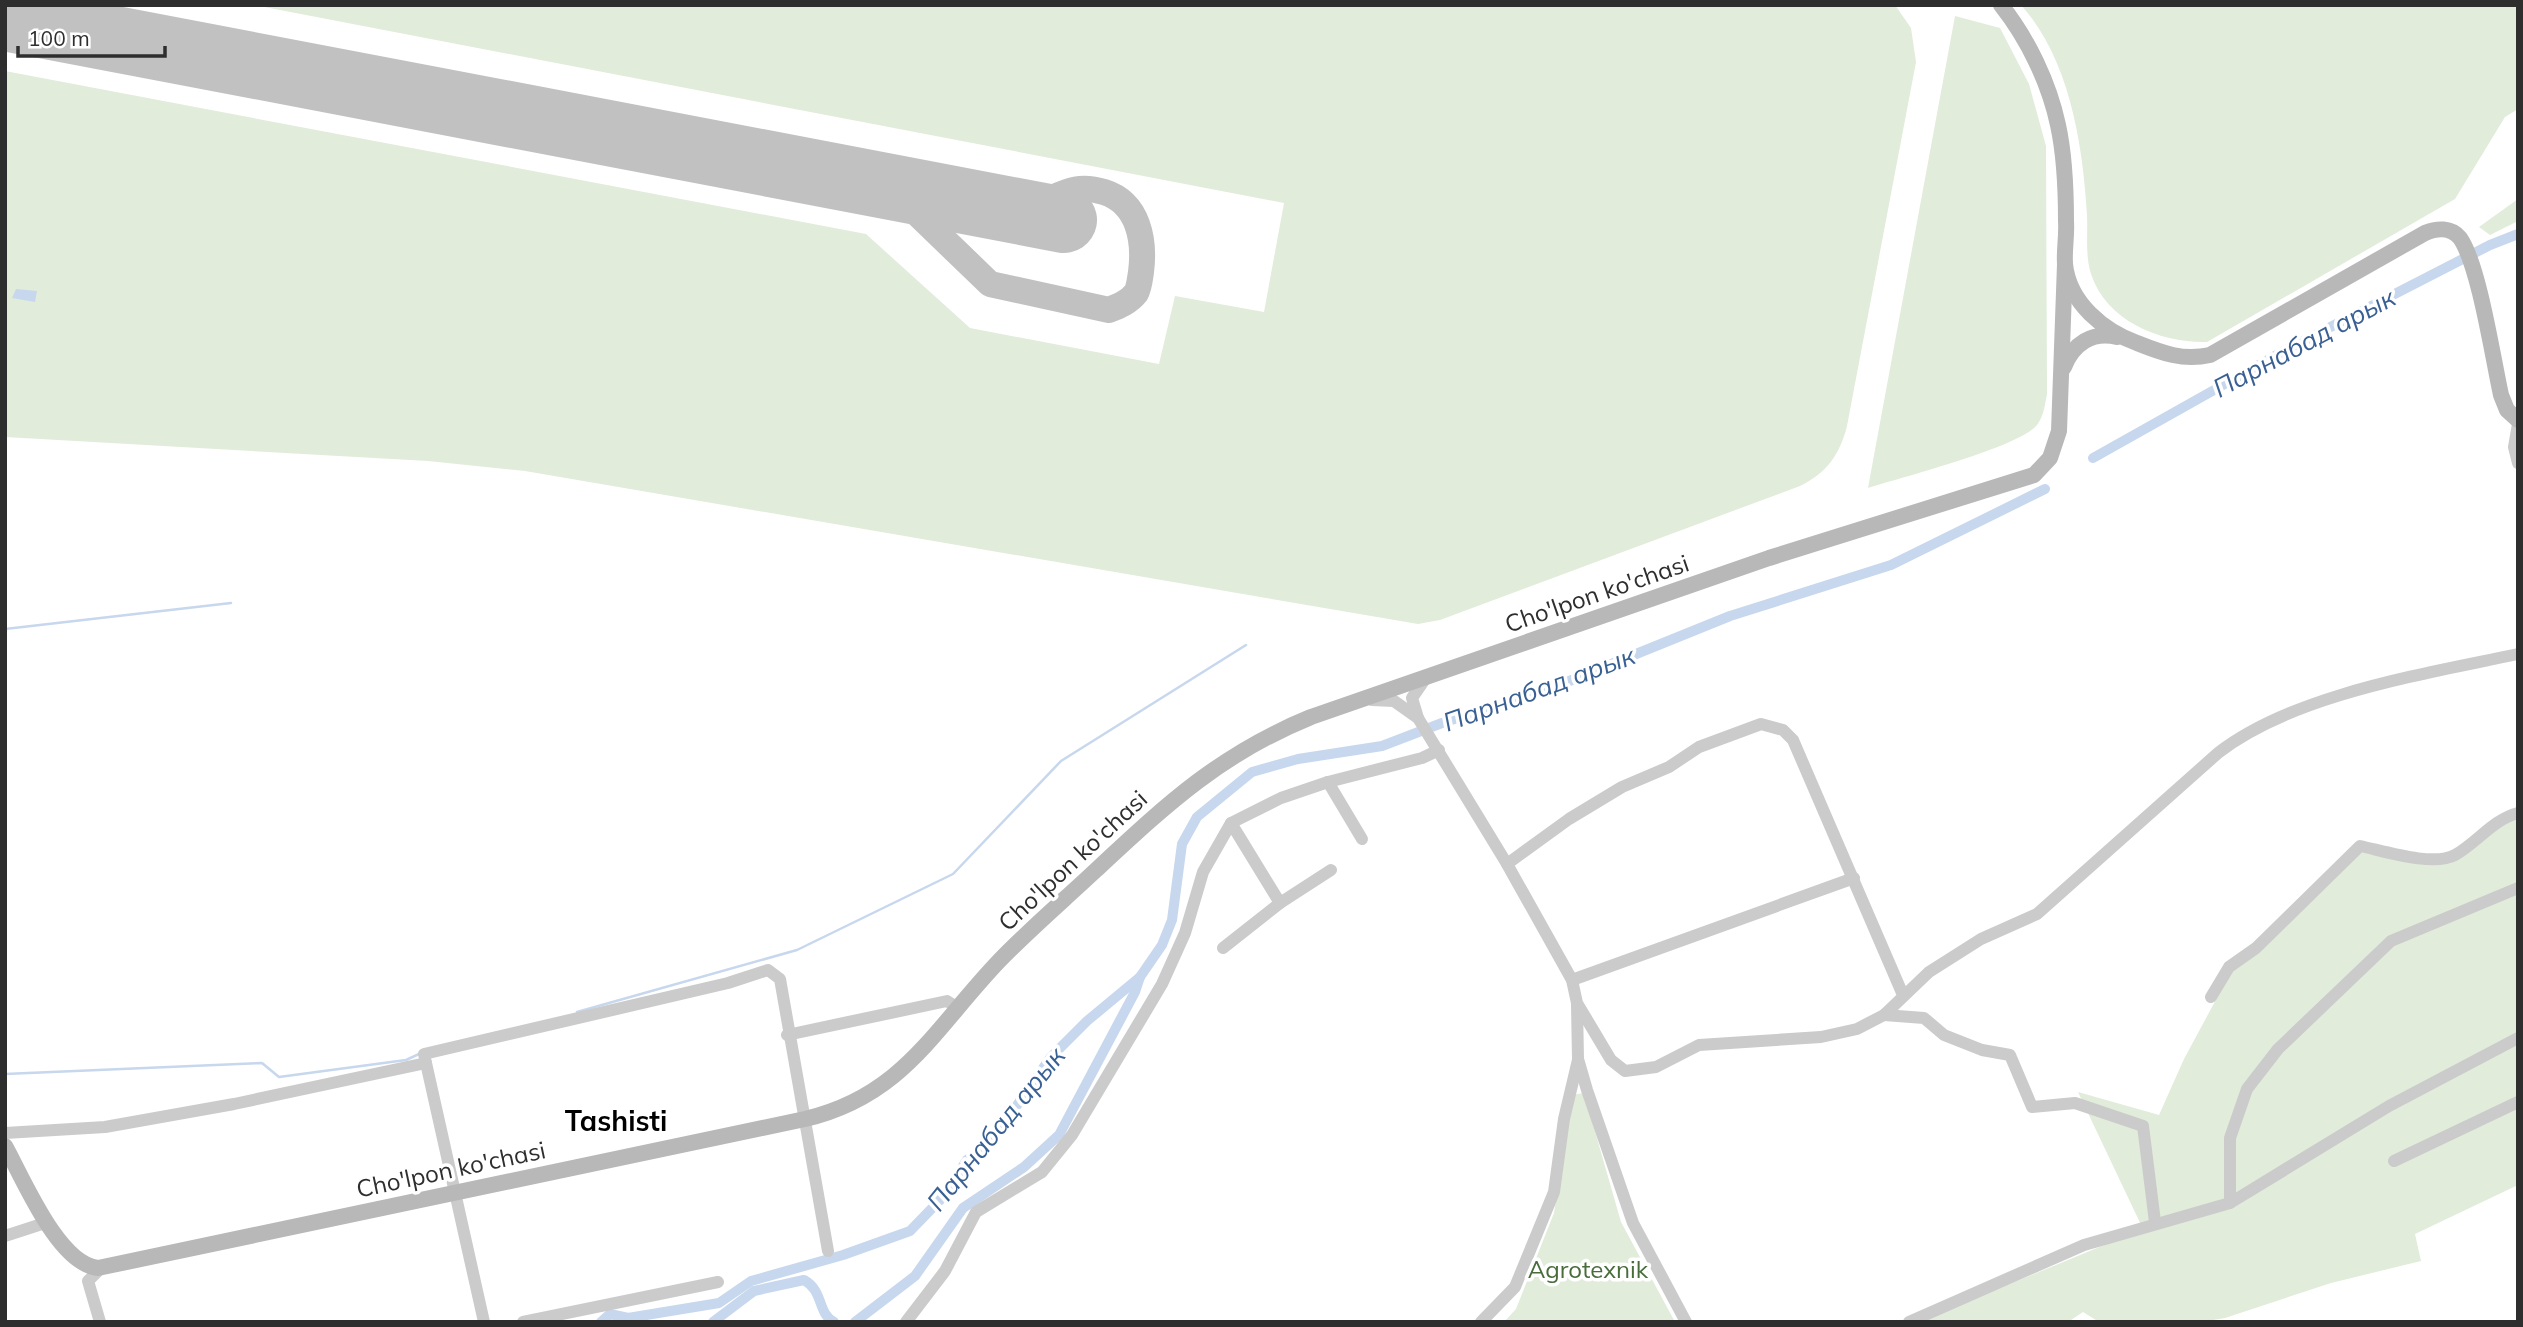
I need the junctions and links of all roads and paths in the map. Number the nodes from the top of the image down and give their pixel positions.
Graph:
1 (2001, 5) edge
2 (2065, 264) junction
3 (2123, 338) junction
4 (2062, 373) junction
5 (2518, 422) edge
6 (2518, 463) edge
7 (2518, 654) edge
8 (1432, 674) junction
9 (1354, 702) junction
10 (1418, 718) junction
11 (1436, 746) junction
12 (1328, 782) junction
13 (2518, 813) edge
14 (1231, 823) junction
15 (1362, 839) dead end
16 (1507, 864) junction
17 (1331, 870) dead end
18 (1854, 878) junction
19 (2518, 888) edge
20 (1280, 903) junction
21 (1223, 948) dead end
22 (1572, 979) junction
23 (1903, 995) junction
24 (2211, 997) dead end
25 (1577, 1003) junction
26 (958, 1008) junction
27 (1884, 1015) junction
28 (787, 1035) junction
29 (2517, 1040) edge
30 (1578, 1059) junction
31 (426, 1063) junction
32 (2518, 1102) edge
33 (805, 1119) junction
34 (5, 1133) edge
35 (5, 1146) edge
36 (2394, 1161) dead end
37 (457, 1192) junction
38 (2230, 1203) junction
39 (48, 1222) junction
40 (2155, 1223) junction
41 (5, 1236) edge
42 (828, 1251) dead end
43 (75, 1259) junction
44 (101, 1268) junction
45 (88, 1281) junction
46 (718, 1282) dead end
47 (100, 1322) edge
48 (484, 1322) edge
49 (523, 1322) edge
50 (906, 1322) edge
51 (1481, 1322) edge
52 (1686, 1322) edge
53 (1909, 1322) edge

1 - 2 main road, Cho'lpon ko'chasi
2 - 3 main road
2 - 4 main road, Cho'lpon ko'chasi
3 - 4 main road
3 - 5 main road
4 - 8 main road, Cho'lpon ko'chasi
5 - 6 street
7 - 23 street
8 - 9 main road, Cho'lpon ko'chasi
8 - 10 street
9 - 10 street
9 - 26 main road, Cho'lpon ko'chasi
10 - 11 street
11 - 12 street
11 - 16 street
12 - 14 street
12 - 15 street
13 - 24 street
14 - 20 street
14 - 50 street
16 - 18 street
16 - 22 street
17 - 20 street
18 - 22 street
18 - 23 street
19 - 38 street
20 - 21 street
22 - 25 street
23 - 27 street
25 - 27 street
25 - 30 street
26 - 28 street
26 - 33 main road, Cho'lpon ko'chasi
27 - 40 street
28 - 31 street
28 - 33 street
29 - 38 street
30 - 51 street
30 - 52 street
31 - 34 street
31 - 37 street
32 - 36 street
33 - 37 main road, Cho'lpon ko'chasi
33 - 42 street
35 - 39 main road
37 - 44 main road, Cho'lpon ko'chasi
37 - 48 street
38 - 40 street
39 - 41 street
39 - 43 main road
40 - 53 street
43 - 44 main road
43 - 45 street
44 - 45 street
45 - 47 street
46 - 49 street

